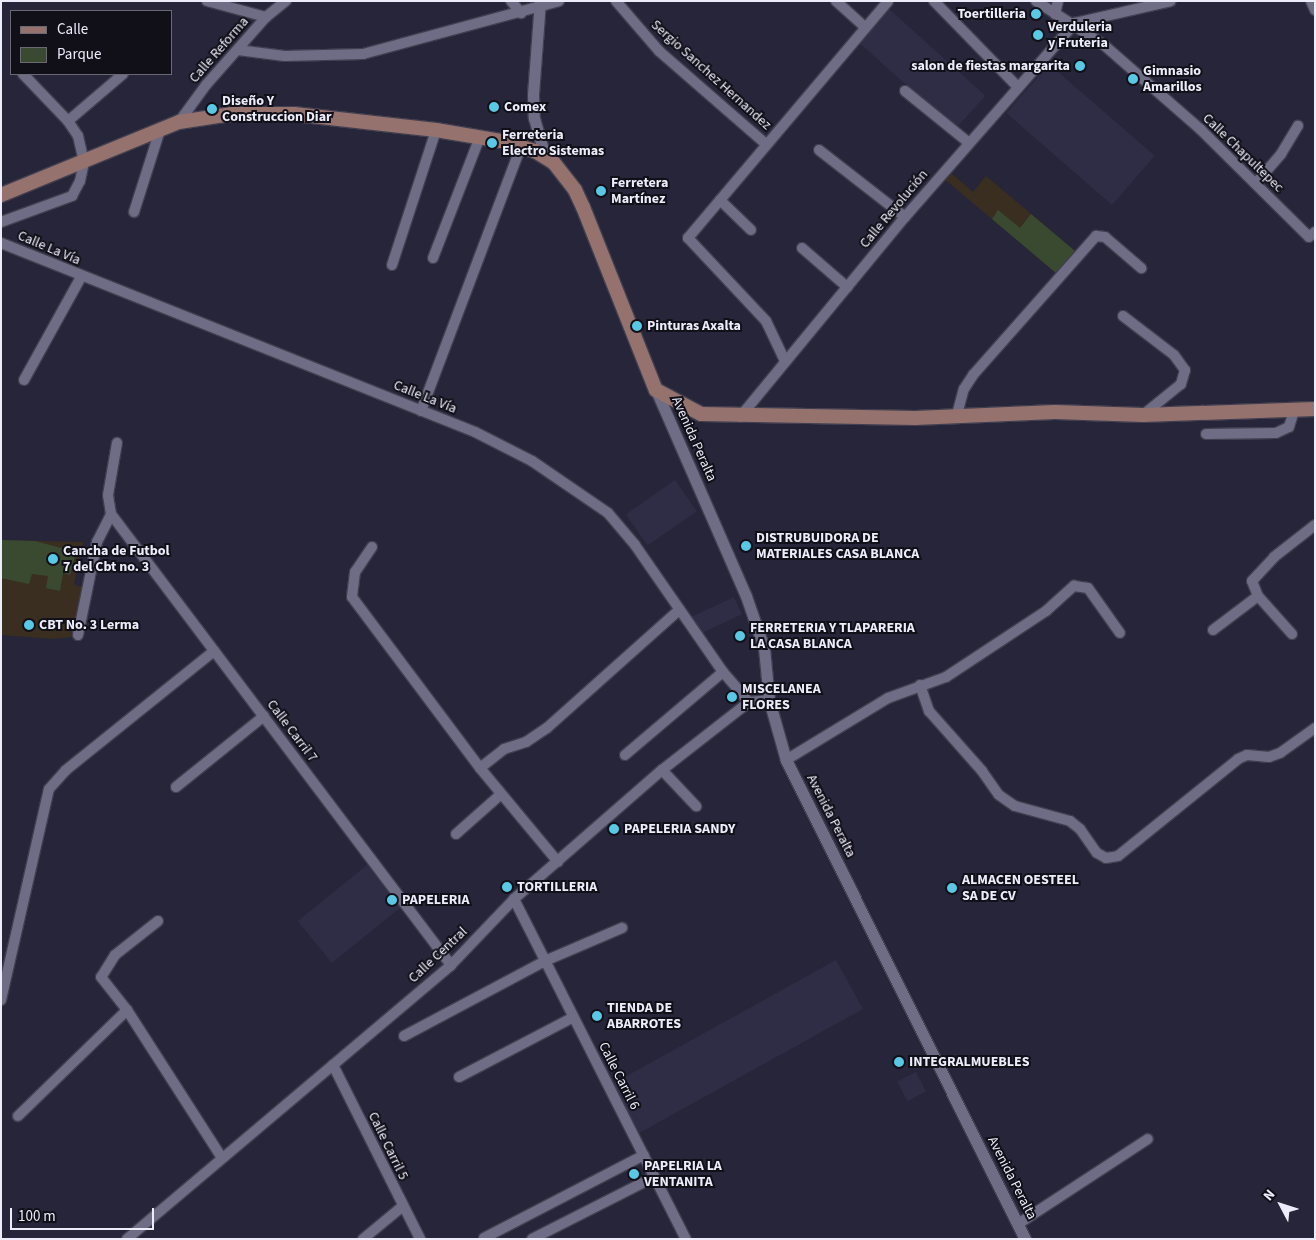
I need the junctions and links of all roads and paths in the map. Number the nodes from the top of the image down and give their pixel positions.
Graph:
1 (207, 1) edge
2 (286, 1) edge
3 (511, 1) edge
4 (559, 1) edge
5 (616, 1) edge
6 (836, 1) edge
7 (888, 1) edge
8 (934, 1) edge
9 (1036, 1) edge
10 (1058, 1) edge
11 (1171, 1) edge
12 (1311, 1) edge
13 (540, 4) edge
14 (1315, 10) edge
15 (522, 13) junction
16 (1055, 14) junction
17 (266, 17) junction
18 (1074, 23) junction
19 (865, 27) junction
20 (238, 50) junction
21 (24, 75) edge
22 (122, 75) edge
23 (1018, 87) junction
24 (905, 91) dead end
25 (68, 121) junction
26 (179, 122) junction
27 (1298, 126) dead end
28 (160, 130) junction
29 (436, 130) junction
30 (480, 137) junction
31 (969, 143) junction
32 (766, 144) junction
33 (521, 147) junction
34 (819, 150) dead end
35 (545, 156) junction
36 (84, 162) junction
37 (1256, 183) junction
38 (1, 195) edge
39 (720, 200) junction
40 (134, 212) dead end
41 (905, 217) junction
42 (1, 222) edge
43 (751, 230) dead end
44 (1312, 234) edge
45 (1, 243) edge
46 (802, 248) dead end
47 (433, 258) dead end
48 (392, 265) dead end
49 (1141, 268) dead end
50 (81, 277) junction
51 (847, 287) junction
52 (1123, 316) dead end
53 (785, 361) junction
54 (24, 380) dead end
55 (656, 390) junction
56 (1315, 409) edge
57 (421, 410) junction
58 (1294, 410) junction
59 (1143, 415) junction
60 (740, 417) junction
61 (956, 418) junction
62 (1206, 434) dead end
63 (117, 443) dead end
64 (111, 514) junction
65 (1315, 525) edge
66 (372, 547) dead end
67 (1258, 596) junction
68 (678, 610) junction
69 (1213, 630) dead end
70 (1120, 633) dead end
71 (1292, 634) dead end
72 (78, 635) dead end
73 (214, 651) junction
74 (723, 672) junction
75 (920, 685) junction
76 (769, 700) junction
77 (749, 702) junction
78 (264, 716) junction
79 (1315, 728) edge
80 (625, 755) dead end
81 (786, 760) junction
82 (480, 768) junction
83 (662, 770) junction
84 (176, 788) dead end
85 (501, 794) junction
86 (696, 806) dead end
87 (456, 834) dead end
88 (558, 862) junction
89 (514, 899) junction
90 (158, 921) dead end
91 (622, 928) dead end
92 (545, 961) junction
93 (451, 965) junction
94 (1, 1000) edge
95 (127, 1010) junction
96 (572, 1018) junction
97 (404, 1036) dead end
98 (333, 1065) junction
99 (459, 1077) dead end
100 (18, 1116) dead end
101 (1148, 1139) dead end
102 (644, 1156) junction
103 (222, 1158) junction
104 (654, 1177) junction
105 (403, 1206) junction
106 (1018, 1224) junction
107 (484, 1238) edge
108 (127, 1239) edge
109 (363, 1239) edge
110 (420, 1239) edge
111 (532, 1239) edge
112 (686, 1239) edge
113 (1025, 1239) edge

1 - 17 street
2 - 17 street, Calle Reforma
3 - 15 street
4 - 13 street
5 - 32 street, Sergio Sanchez Hernandez
6 - 19 street
7 - 19 street, Sergio Sanchez Hernandez
8 - 23 street
9 - 16 street, Calle Chapultepec
10 - 16 street
11 - 18 street
12 - 14 street
13 - 15 street
13 - 35 street
15 - 20 street
16 - 18 street, Calle Chapultepec
17 - 20 street, Calle Reforma
18 - 23 street, Calle Revolución
18 - 37 street, Calle Chapultepec
19 - 32 street, Sergio Sanchez Hernandez
20 - 26 street, Calle Reforma
21 - 25 street
22 - 25 street
23 - 31 street, Calle Revolución
24 - 31 street
25 - 36 street
26 - 28 main road
26 - 29 main road
27 - 37 street
28 - 36 main road
28 - 40 street
29 - 30 main road
29 - 48 street
30 - 33 main road
30 - 47 street
31 - 41 street, Calle Revolución
32 - 39 street
33 - 35 main road
33 - 57 street
34 - 41 street
35 - 55 main road
36 - 38 main road
36 - 42 street
37 - 44 street, Calle Chapultepec
39 - 43 street
39 - 53 street
41 - 51 street, Calle Revolución
45 - 50 street, Calle La Vía
46 - 51 street
49 - 61 street
50 - 54 street
50 - 57 street, Calle La Vía
51 - 53 street, Calle Revolución
52 - 59 street
53 - 60 street, Calle Revolución
55 - 60 main road
55 - 76 street, Avenida Peralta
56 - 58 main road
57 - 68 street, Calle La Vía
58 - 59 main road
58 - 62 street
59 - 61 main road
60 - 61 main road
63 - 64 street
64 - 72 street
64 - 73 street, Calle Carril 7
65 - 67 street
66 - 82 street
67 - 69 street
67 - 71 street
68 - 74 street, Calle La Vía
68 - 82 street
70 - 75 street
73 - 78 street, Calle Carril 7
73 - 94 street
74 - 77 street, Calle La Vía
74 - 80 street
75 - 79 street
75 - 81 street
76 - 77 street
76 - 81 street, Avenida Peralta
77 - 83 street, Calle Central
78 - 84 street
78 - 93 street, Calle Carril 7
81 - 106 street, Avenida Peralta
82 - 85 street
83 - 86 street
83 - 88 street, Calle Central
85 - 87 street
85 - 88 street
88 - 89 street, Calle Central
89 - 92 street, Calle Carril 6
89 - 93 street, Calle Central
90 - 95 street
91 - 92 street
92 - 96 street, Calle Carril 6
92 - 97 street
93 - 98 street, Calle Central
95 - 100 street
95 - 103 street
96 - 99 street
96 - 102 street, Calle Carril 6
98 - 103 street, Calle Central
98 - 105 street, Calle Carril 5
101 - 106 street
102 - 104 street, Calle Carril 6
102 - 107 street
103 - 108 street, Calle Central
104 - 111 street
104 - 112 street, Calle Carril 6
105 - 109 street
105 - 110 street, Calle Carril 5
106 - 113 street, Avenida Peralta

